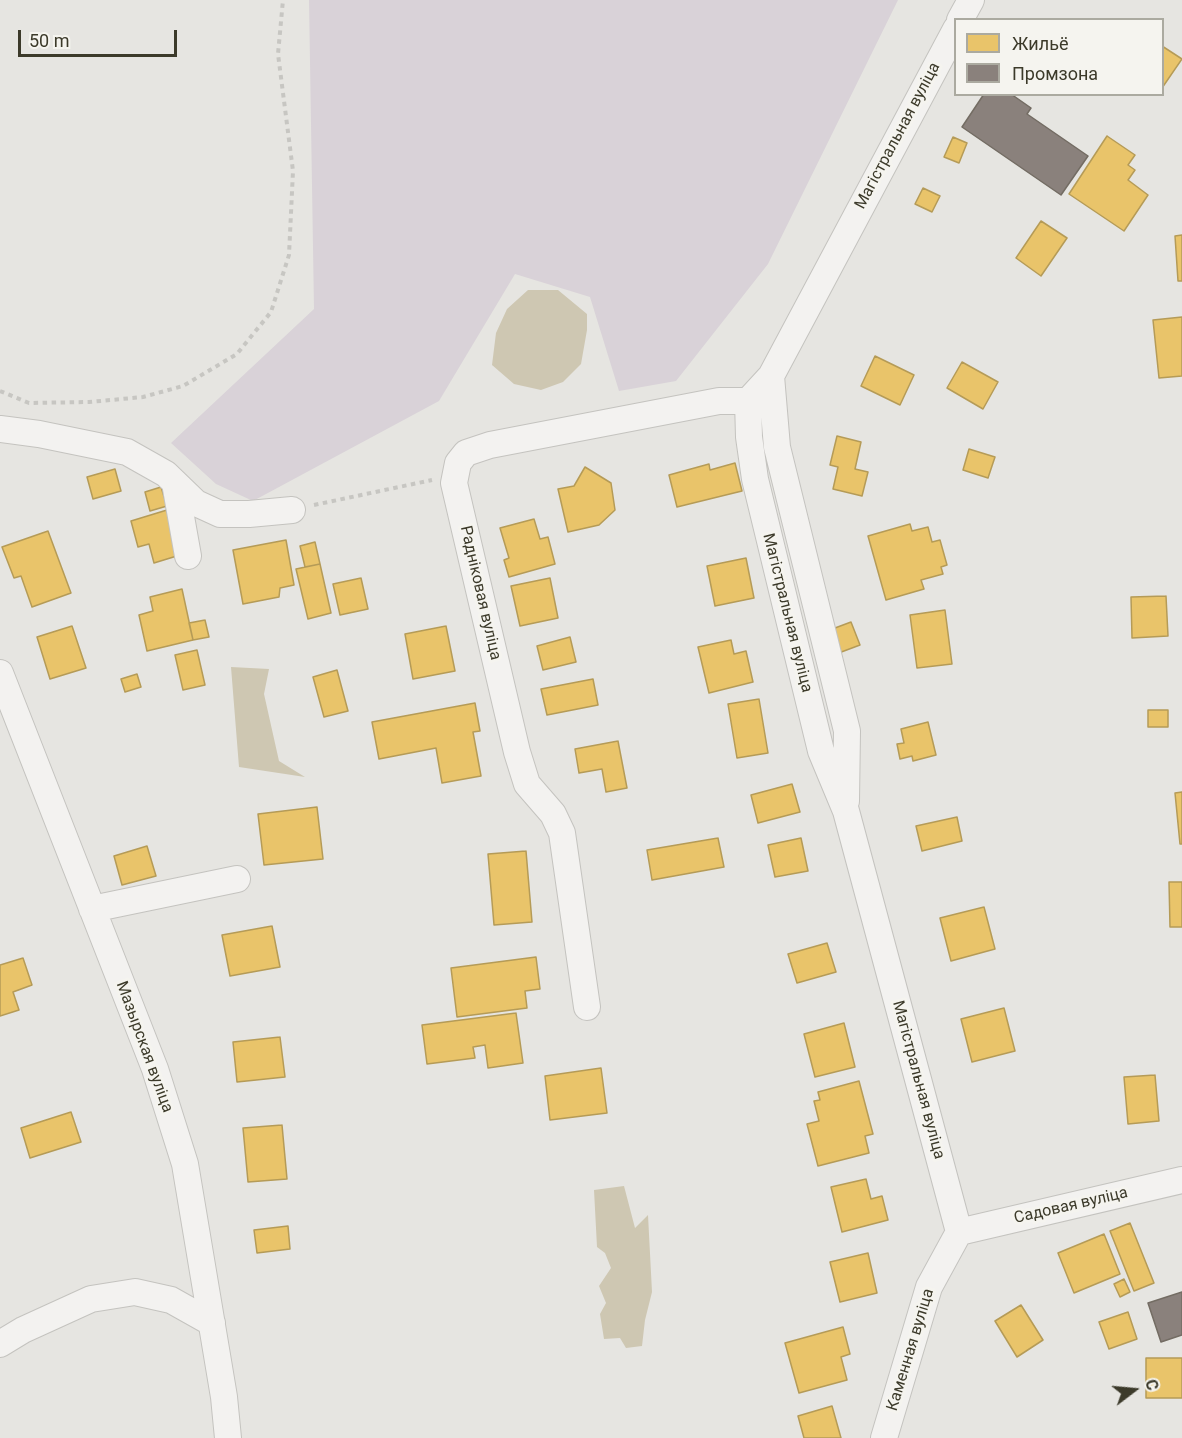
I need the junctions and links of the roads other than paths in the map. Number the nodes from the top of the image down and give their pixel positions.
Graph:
1 (971, 0) edge
2 (961, 18) edge
3 (954, 33) edge
4 (771, 376) junction
5 (748, 400) junction
6 (0, 429) edge
7 (175, 483) junction
8 (292, 510) road end
9 (188, 556) dead end
10 (0, 673) edge
11 (846, 811) junction
12 (237, 879) dead end
13 (92, 909) junction
14 (587, 1007) dead end
15 (1182, 1180) edge
16 (959, 1232) junction
17 (212, 1323) junction
18 (0, 1344) edge
19 (228, 1438) edge
20 (884, 1438) edge

1 - 2 street
3 - 4 street, Магістральная вуліца
4 - 5 street, Магістральная вуліца
4 - 11 street
5 - 11 street, Магістральная вуліца
5 - 14 street, Радніковая вуліца
6 - 7 street
7 - 8 street
7 - 9 street
10 - 13 street, Мазырская вуліца
11 - 16 street, Магістральная вуліца
12 - 13 street
13 - 17 street, Мазырская вуліца
15 - 16 street, Садовая вуліца
16 - 20 street, Каменная вуліца
17 - 18 street
17 - 19 street, Мазырская вуліца

